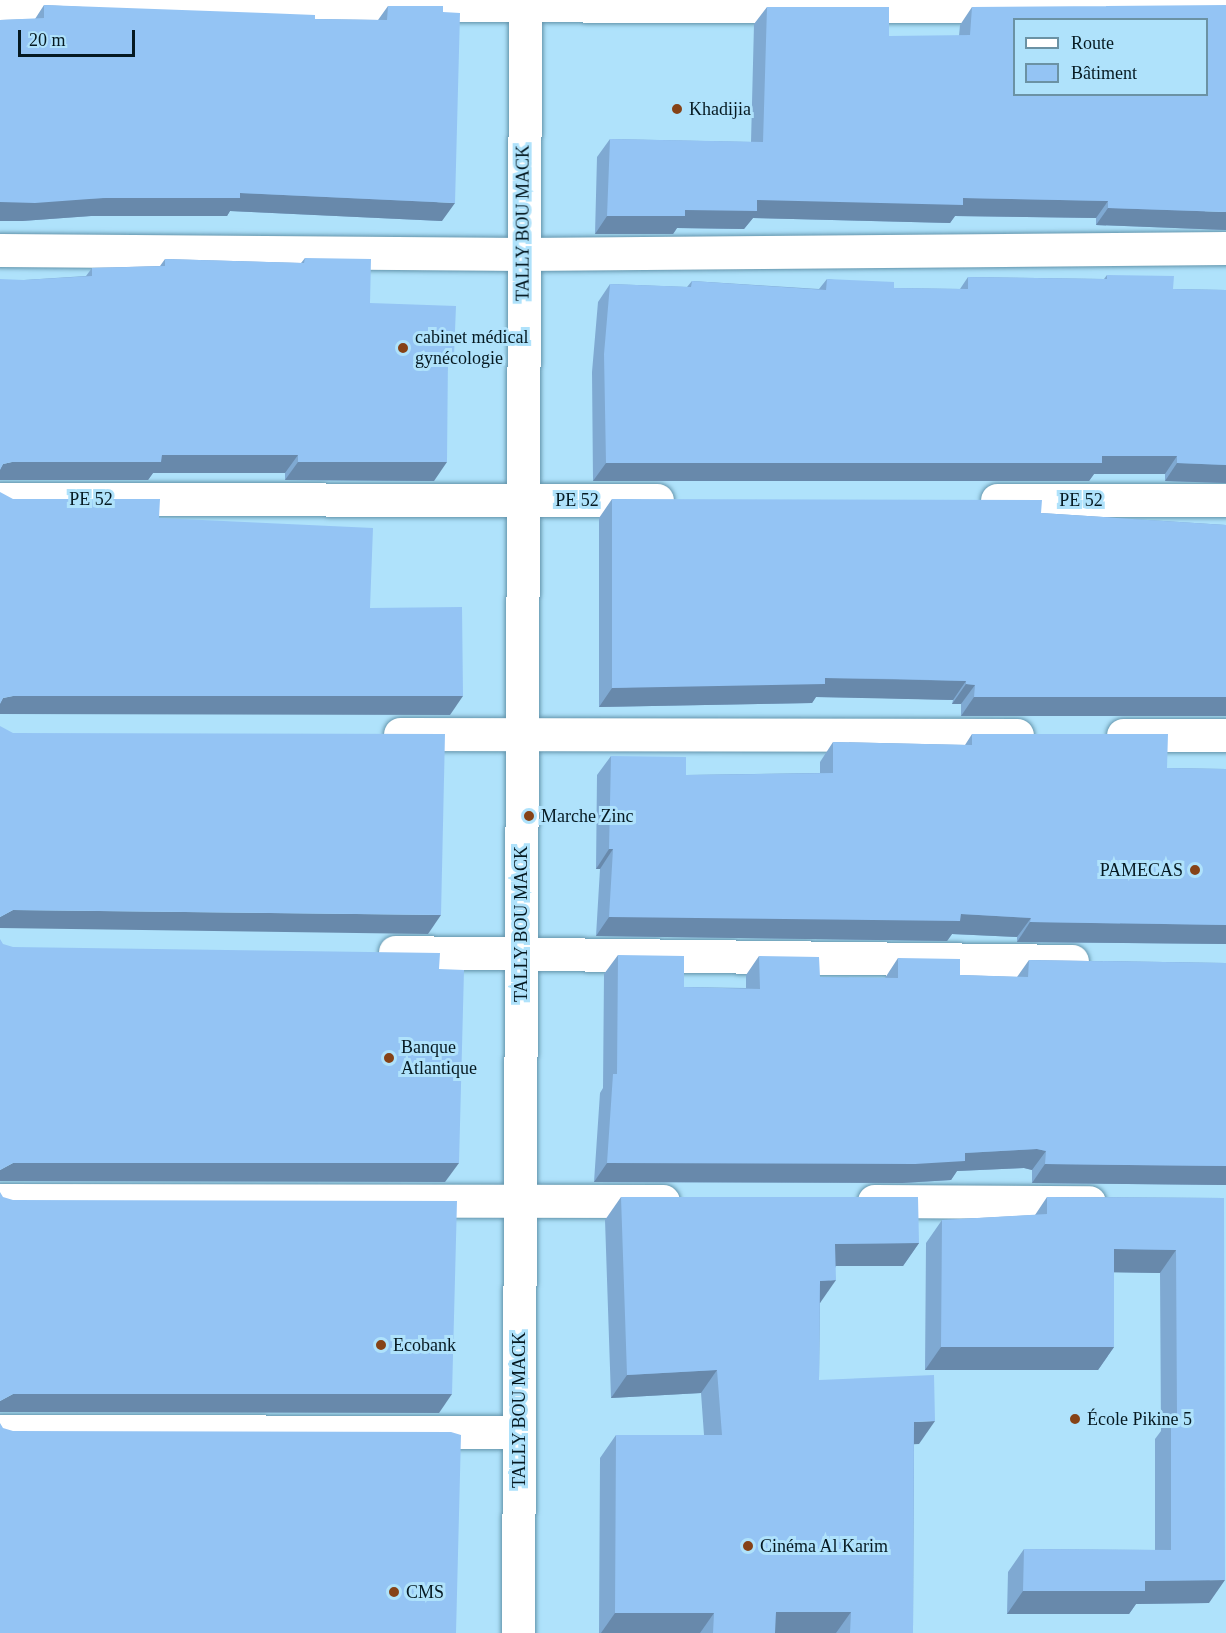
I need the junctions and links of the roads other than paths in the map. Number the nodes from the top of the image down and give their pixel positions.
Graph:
1 (525, 3) edge
2 (0, 5) edge
3 (1226, 6) edge
4 (1226, 248) edge
5 (0, 250) edge
6 (523, 254) junction
7 (0, 499) edge
8 (523, 500) junction
9 (690, 500) edge
10 (964, 500) edge
11 (1226, 500) edge
12 (367, 734) edge
13 (521, 734) junction
14 (1047, 735) edge
15 (1095, 735) edge
16 (1226, 735) edge
17 (367, 952) edge
18 (521, 954) junction
19 (1107, 962) edge
20 (0, 1200) edge
21 (520, 1201) junction
22 (699, 1201) edge
23 (843, 1201) edge
24 (1118, 1202) edge
25 (0, 1431) edge
26 (518, 1432) junction
27 (518, 1633) edge

1 - 2 street
1 - 3 street
1 - 6 street, TALLY BOU MACK
4 - 6 street
5 - 6 street
6 - 8 street, TALLY BOU MACK
7 - 8 street, PE 52
8 - 9 street, PE 52
8 - 13 street, TALLY BOU MACK
10 - 11 street, PE 52
12 - 13 street
13 - 14 street
13 - 18 street, TALLY BOU MACK
15 - 16 street
17 - 18 street
18 - 19 street
18 - 21 street, TALLY BOU MACK
20 - 21 street
21 - 22 street
21 - 26 street, TALLY BOU MACK
23 - 24 street
25 - 26 street
26 - 27 street, TALLY BOU MACK

